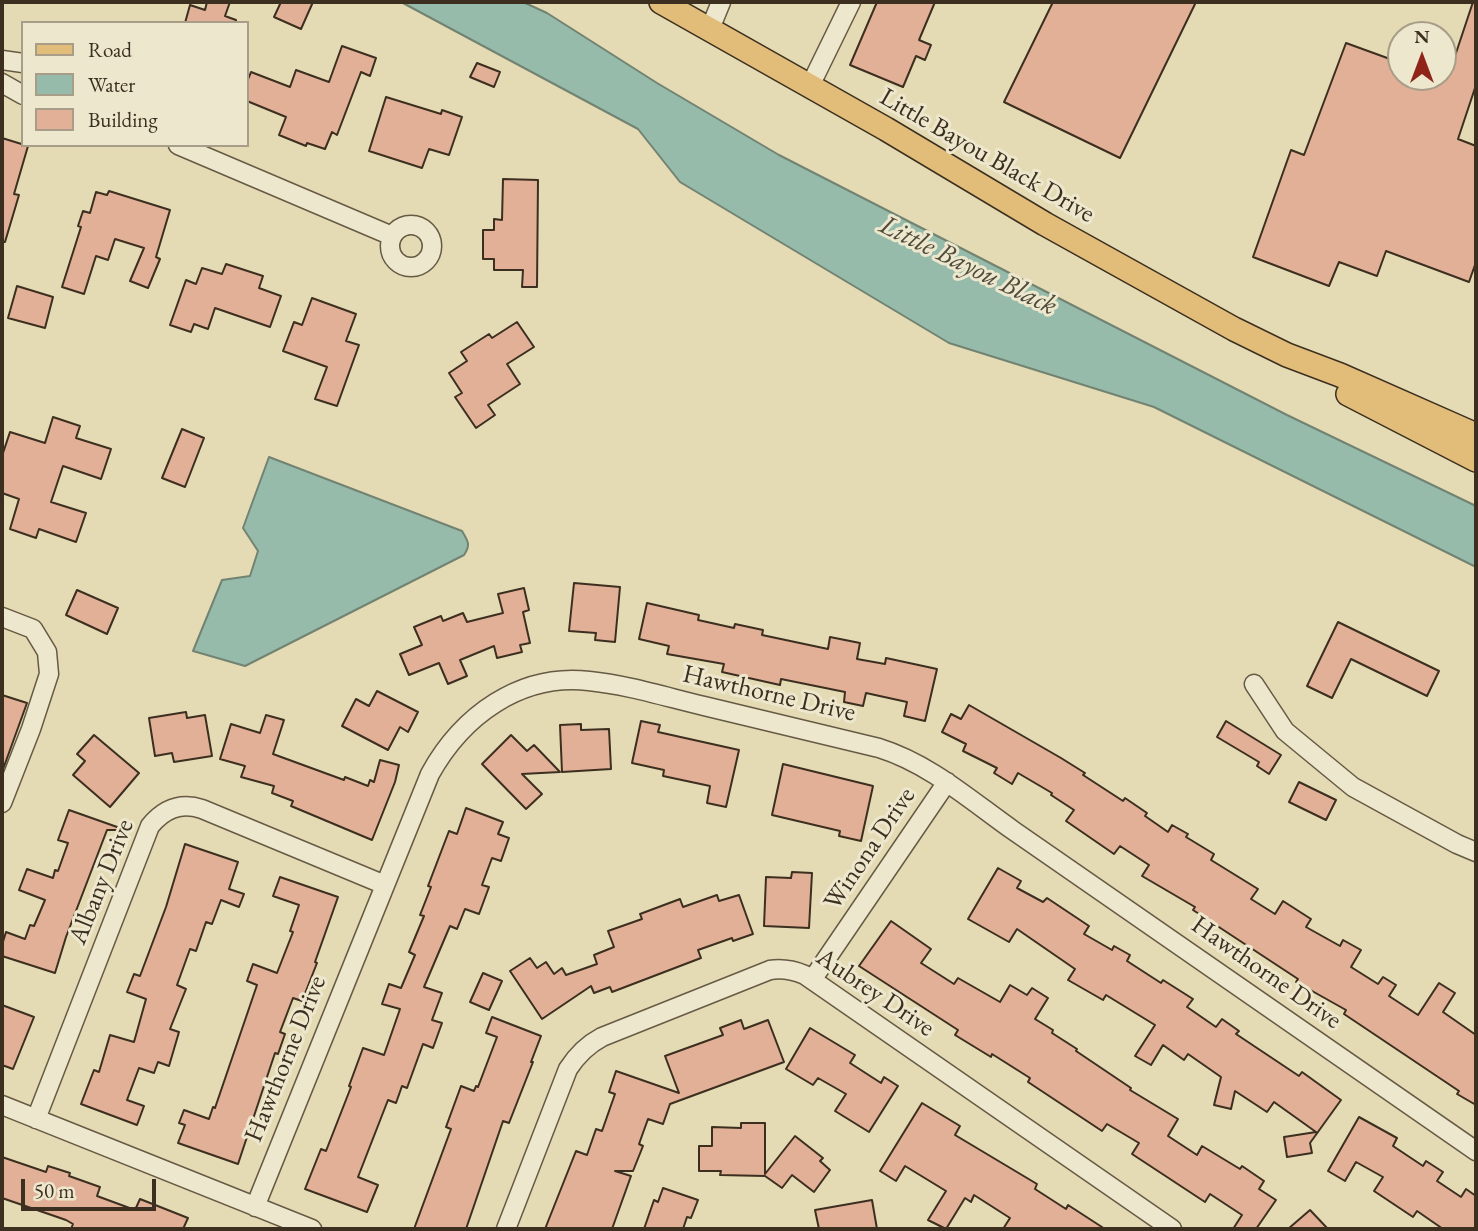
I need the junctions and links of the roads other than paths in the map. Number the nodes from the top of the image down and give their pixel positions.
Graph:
1 (661, 2) edge
2 (721, 2) edge
3 (851, 2) edge
4 (710, 29) junction
5 (2, 60) edge
6 (21, 64) edge
7 (2, 83) edge
8 (810, 86) junction
9 (21, 94) edge
10 (183, 147) edge
11 (392, 236) dead end
12 (1287, 355) junction
13 (1476, 435) edge
14 (1476, 460) edge
15 (2, 617) edge
16 (1254, 684) dead end
17 (947, 782) junction
18 (2, 803) edge
19 (1476, 852) edge
20 (385, 885) junction
21 (812, 980) junction
22 (2, 1105) edge
23 (36, 1119) junction
24 (1476, 1151) edge
25 (255, 1206) junction
26 (312, 1229) edge
27 (506, 1229) edge
28 (1172, 1229) edge

1 - 4 main road, Little Bayou Black Drive
2 - 4 street
3 - 8 street
4 - 8 main road, Little Bayou Black Drive
5 - 6 street
7 - 9 street
8 - 12 main road, Little Bayou Black Drive
10 - 11 street
12 - 13 main road, Little Bayou Black Drive
12 - 14 main road, Little Bayou Black Drive
15 - 18 street
16 - 19 street
17 - 20 street, Hawthorne Drive
17 - 21 street, Winona Drive
17 - 24 street, Hawthorne Drive
20 - 23 street, Albany Drive
20 - 25 street, Hawthorne Drive
21 - 27 street, Aubrey Drive
21 - 28 street, Aubrey Drive
22 - 23 street
23 - 25 street
25 - 26 street

